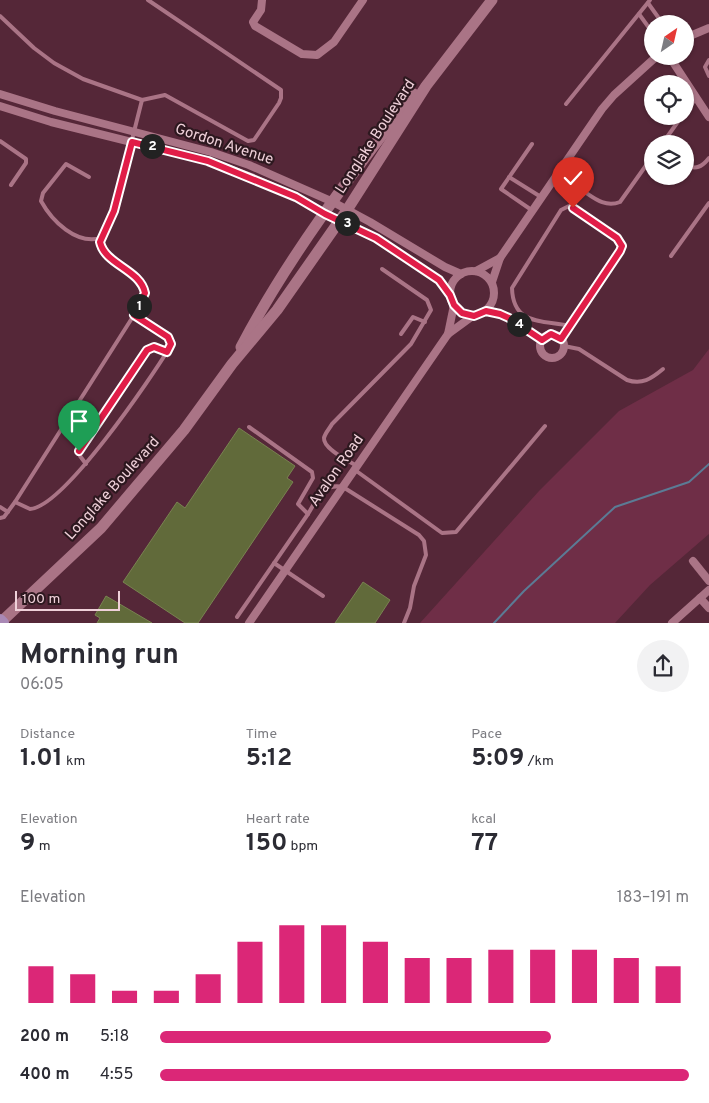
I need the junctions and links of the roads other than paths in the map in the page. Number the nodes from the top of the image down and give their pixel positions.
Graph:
1 (148, 0) edge
2 (262, 0) edge
3 (363, 0) edge
4 (487, 0) edge
5 (492, 0) edge
6 (649, 1) edge
7 (639, 14) junction
8 (658, 15) edge
9 (0, 16) edge
10 (644, 21) edge
11 (709, 28) edge
12 (694, 34) edge
13 (709, 60) edge
14 (647, 65) edge
15 (675, 65) edge
16 (709, 76) edge
17 (0, 94) edge
18 (696, 98) junction
19 (142, 100) junction
20 (694, 101) edge
21 (566, 104) dead end
22 (0, 106) edge
23 (709, 117) edge
24 (134, 132) junction
25 (0, 141) edge
26 (132, 142) junction
27 (532, 144) dead end
28 (709, 158) edge
29 (644, 168) edge
30 (694, 168) edge
31 (89, 177) dead end
32 (509, 177) junction
33 (12, 185) dead end
34 (582, 190) dead end
35 (542, 198) junction
36 (332, 202) junction
37 (709, 203) edge
38 (347, 210) junction
39 (533, 211) junction
40 (325, 214) junction
41 (340, 220) junction
42 (100, 238) junction
43 (671, 256) dead end
44 (500, 258) junction
45 (382, 269) dead end
46 (476, 271) junction
47 (461, 274) junction
48 (492, 282) junction
49 (450, 295) junction
50 (495, 295) junction
51 (454, 305) junction
52 (486, 311) junction
53 (134, 315) junction
54 (474, 316) junction
55 (509, 318) junction
56 (425, 322) junction
57 (570, 326) junction
58 (401, 334) dead end
59 (448, 334) junction
60 (542, 340) junction
61 (562, 342) junction
62 (167, 352) junction
63 (232, 364) junction
64 (663, 369) dead end
65 (545, 426) dead end
66 (249, 427) dead end
67 (86, 464) junction
68 (356, 468) junction
69 (343, 487) junction
70 (15, 502) junction
71 (0, 507) edge
72 (8, 512) junction
73 (308, 514) junction
74 (0, 518) edge
75 (693, 561) dead end
76 (274, 563) junction
77 (285, 570) junction
78 (709, 581) edge
79 (709, 590) edge
80 (323, 596) dead end
81 (700, 598) junction
82 (709, 608) edge
83 (237, 617) dead end
84 (1, 622) edge
85 (249, 623) edge
86 (404, 623) edge
87 (672, 623) edge

1 - 19 lane
2 - 3 street
4 - 36 main road, Longlake Boulevard
5 - 38 main road, Longlake Boulevard
6 - 7 lane
6 - 8 lane
7 - 10 lane
7 - 21 lane
9 - 19 lane
11 - 12 street
13 - 16 lane
14 - 35 street
15 - 18 street
17 - 24 street, Gordon Avenue
18 - 20 lane
18 - 23 street
19 - 24 lane
22 - 26 street, Gordon Avenue
24 - 26 lane
24 - 36 street, Gordon Avenue
25 - 33 lane
26 - 40 street, Gordon Avenue
26 - 42 lane
27 - 32 lane
28 - 30 lane
29 - 34 lane
31 - 42 lane
32 - 35 lane
32 - 39 lane
35 - 39 street
36 - 38 street, Gordon Avenue
36 - 40 main road, Longlake Boulevard
37 - 43 lane
38 - 41 main road, Longlake Boulevard
38 - 47 street, Gordon Avenue
39 - 44 street
40 - 41 street, Gordon Avenue
40 - 63 main road, Longlake Boulevard
41 - 49 street, Gordon Avenue
41 - 63 main road, Longlake Boulevard
42 - 53 lane
44 - 46 street
44 - 48 street
45 - 56 lane
46 - 47 street
46 - 48 street
47 - 49 street
48 - 50 street
49 - 51 street
50 - 52 street
50 - 55 street
51 - 54 street
51 - 59 street, Avalon Road
52 - 54 street
52 - 55 street
53 - 62 lane
53 - 70 lane
54 - 59 street, Avalon Road
55 - 60 street
56 - 58 lane
56 - 68 lane
57 - 57 lane
57 - 61 lane
59 - 68 street, Avalon Road
60 - 61 street
60 - 61 street
61 - 64 lane
62 - 67 lane
62 - 67 lane
63 - 84 main road, Longlake Boulevard
65 - 68 lane
66 - 73 lane
67 - 70 lane
68 - 69 street, Avalon Road
69 - 73 lane
69 - 77 street, Avalon Road
69 - 86 lane
70 - 72 lane
71 - 72 lane
72 - 74 lane
73 - 76 lane
75 - 78 street
76 - 77 lane
76 - 83 lane
77 - 80 lane
77 - 85 street, Avalon Road
79 - 81 street
81 - 82 street
81 - 87 street

